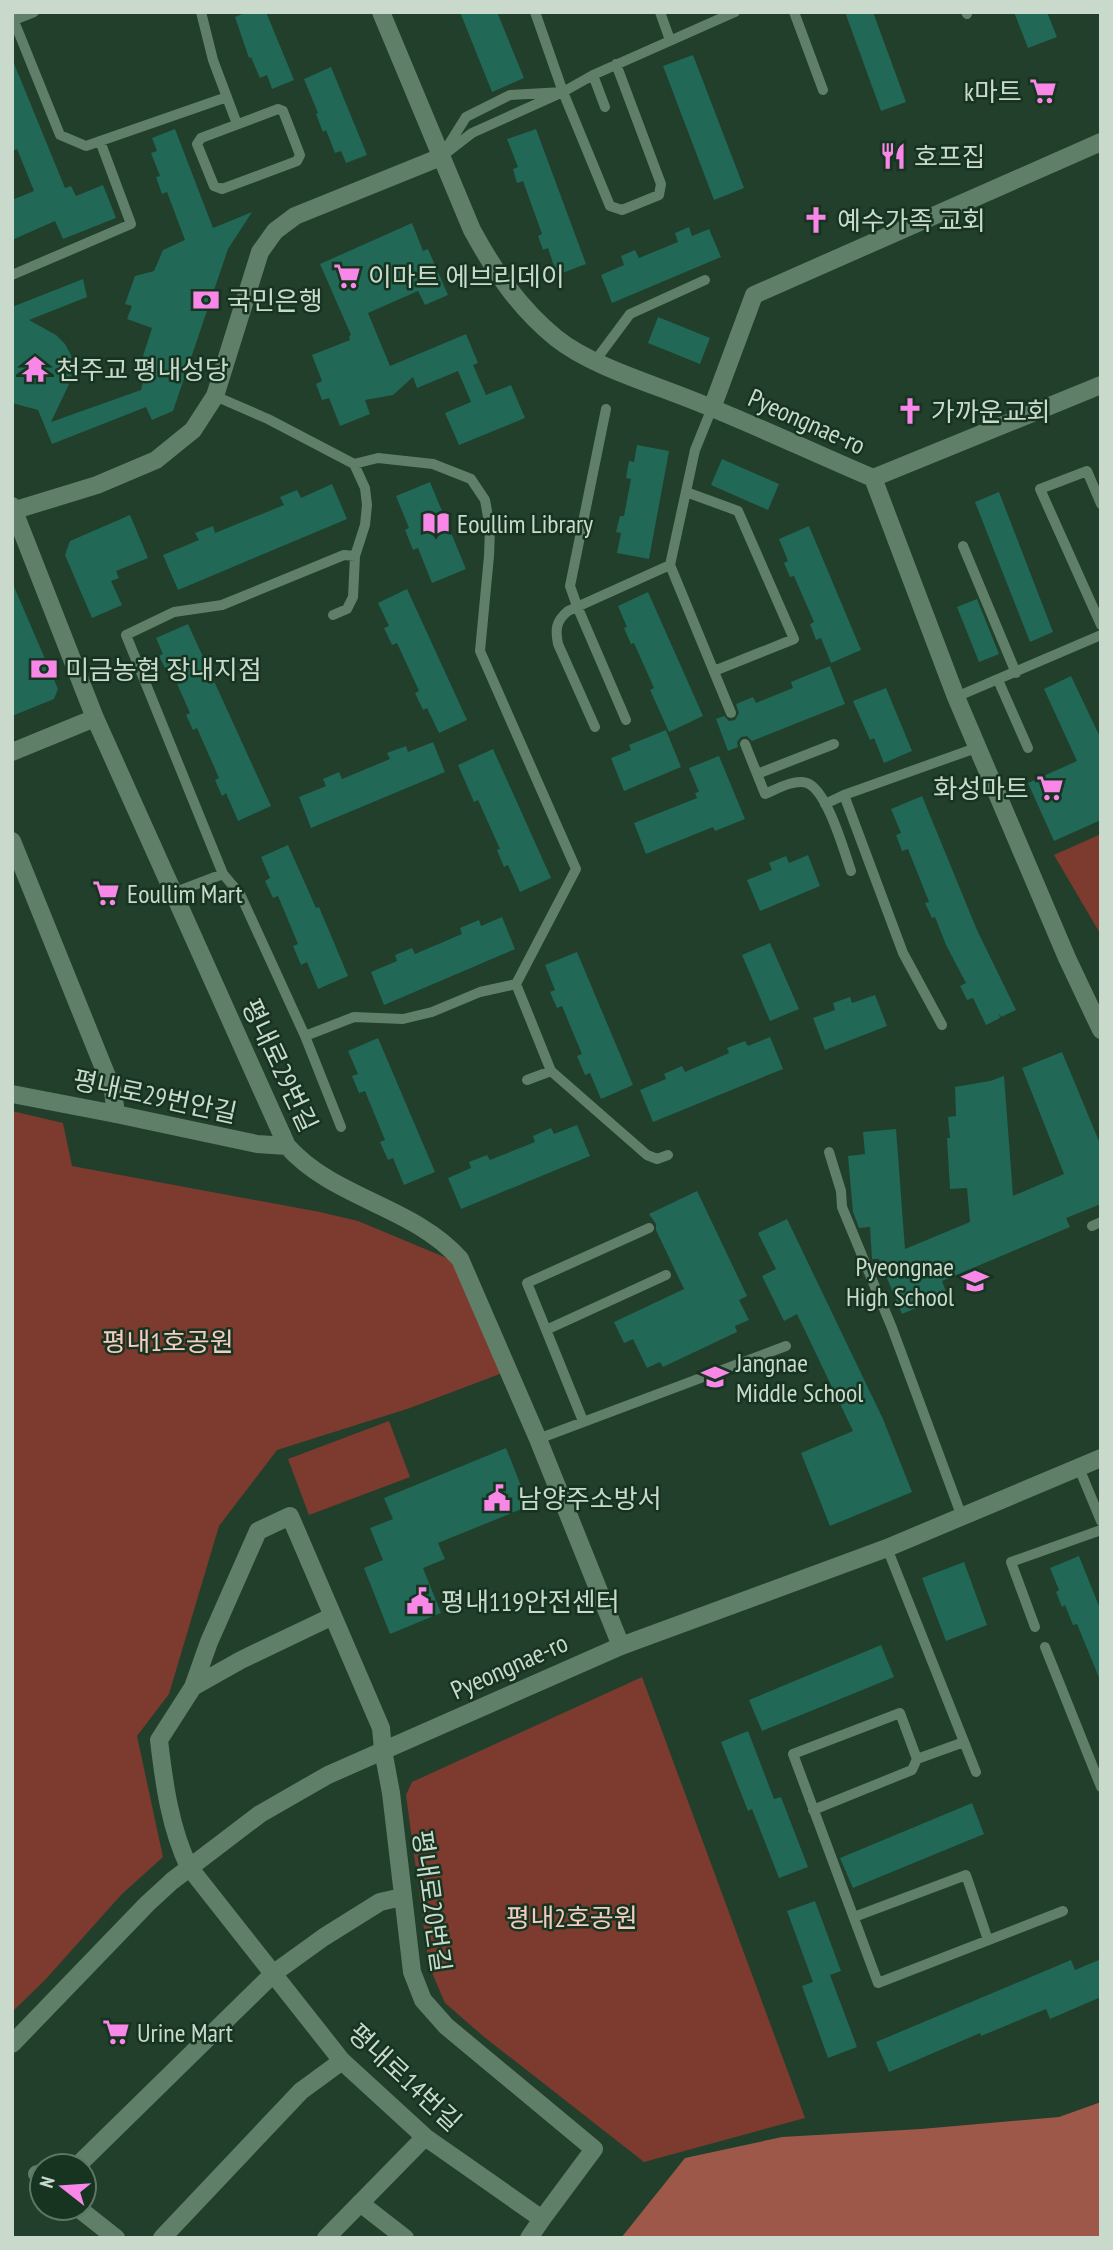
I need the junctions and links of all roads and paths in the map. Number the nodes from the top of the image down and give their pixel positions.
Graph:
1 (34, 12) edge
2 (201, 12) edge
3 (381, 12) edge
4 (535, 12) edge
5 (660, 12) edge
6 (736, 12) edge
7 (794, 12) edge
8 (13, 18) edge
9 (670, 40) junction
10 (616, 64) junction
11 (593, 75) junction
12 (823, 90) dead end
13 (563, 92) junction
14 (227, 97) junction
15 (605, 107) dead end
16 (237, 124) junction
17 (100, 141) junction
18 (1101, 142) edge
19 (441, 157) junction
20 (12, 275) edge
21 (705, 280) dead end
22 (595, 361) junction
23 (1101, 385) edge
24 (215, 396) junction
25 (712, 408) junction
26 (606, 409) dead end
27 (354, 464) junction
28 (873, 478) junction
29 (686, 492) junction
30 (1101, 504) edge
31 (13, 509) edge
32 (963, 546) dead end
33 (355, 556) junction
34 (670, 565) junction
35 (577, 606) junction
36 (333, 615) dead end
37 (1101, 625) edge
38 (1101, 635) edge
39 (714, 671) junction
40 (1016, 673) junction
41 (998, 680) junction
42 (956, 697) junction
43 (731, 713) dead end
44 (95, 718) junction
45 (626, 720) dead end
46 (596, 727) dead end
47 (745, 744) dead end
48 (834, 744) dead end
49 (976, 748) junction
50 (1028, 748) dead end
51 (12, 752) edge
52 (757, 774) junction
53 (844, 795) junction
54 (825, 804) junction
55 (12, 841) edge
56 (851, 871) dead end
57 (223, 874) junction
58 (173, 893) junction
59 (516, 984) junction
60 (943, 1025) dead end
61 (1101, 1030) edge
62 (305, 1036) junction
63 (551, 1071) junction
64 (527, 1080) dead end
65 (12, 1094) edge
66 (116, 1114) junction
67 (341, 1128) dead end
68 (287, 1146) junction
69 (829, 1152) dead end
70 (668, 1155) dead end
71 (649, 1228) dead end
72 (666, 1275) dead end
73 (547, 1330) junction
74 (786, 1346) dead end
75 (583, 1421) junction
76 (538, 1439) junction
77 (1101, 1458) edge
78 (1079, 1468) junction
79 (962, 1517) junction
80 (1101, 1521) edge
81 (1101, 1530) edge
82 (887, 1548) junction
83 (333, 1616) junction
84 (1035, 1627) dead end
85 (621, 1646) junction
86 (1045, 1647) dead end
87 (193, 1687) junction
88 (964, 1742) junction
89 (383, 1750) junction
90 (918, 1759) junction
91 (1097, 1768) edge
92 (976, 1772) dead end
93 (1101, 1787) edge
94 (813, 1810) junction
95 (189, 1867) junction
96 (402, 1897) junction
97 (1063, 1912) dead end
98 (854, 1917) junction
99 (988, 1940) junction
100 (274, 1973) junction
101 (12, 2044) edge
102 (342, 2061) junction
103 (425, 2137) junction
104 (91, 2152) edge
105 (360, 2203) junction
106 (541, 2219) junction
107 (96, 2222) edge
108 (116, 2238) edge
109 (162, 2238) edge
110 (326, 2238) edge
111 (405, 2238) edge
112 (529, 2238) edge

1 - 8 lane
2 - 14 lane
3 - 19 street, Pyeongnae-ro
4 - 13 lane
5 - 9 lane
6 - 9 lane
7 - 12 lane
8 - 17 lane
9 - 10 lane
10 - 11 lane
10 - 13 lane
11 - 13 lane
11 - 15 lane
13 - 19 lane
13 - 19 lane
14 - 16 lane
14 - 17 lane
16 - 16 lane
17 - 20 lane
18 - 25 street
19 - 22 street, Pyeongnae-ro
19 - 24 street
21 - 22 lane
22 - 25 street, Pyeongnae-ro
23 - 28 street
24 - 27 lane
24 - 31 street
25 - 28 street, Pyeongnae-ro
25 - 29 lane
26 - 35 lane
27 - 33 lane
27 - 59 lane
28 - 42 street, Pyeongnae-ro
29 - 34 lane
29 - 39 lane
30 - 37 lane
31 - 44 street, 평내로29번길
32 - 40 lane
33 - 36 lane
33 - 57 lane
34 - 35 lane
34 - 39 lane
35 - 45 lane
35 - 46 lane
38 - 40 lane
39 - 43 lane
40 - 41 lane
41 - 42 lane
41 - 50 lane
42 - 49 street, Pyeongnae-ro
44 - 51 street
44 - 58 street, 평내로29번길
47 - 52 lane
48 - 52 lane
49 - 53 lane
49 - 61 street, Pyeongnae-ro
52 - 54 lane
53 - 54 lane
53 - 60 lane
54 - 56 lane
55 - 66 street
57 - 58 lane
57 - 62 lane
58 - 68 street, 평내로29번길
59 - 62 lane
59 - 63 lane
62 - 67 lane
63 - 64 lane
63 - 70 lane
65 - 66 street, 평내로29번안길
66 - 68 street, 평내로29번안길
68 - 76 street, 평내로29번길
69 - 79 lane
71 - 73 lane
72 - 73 lane
73 - 75 lane
74 - 75 lane
75 - 76 lane
76 - 85 street, 평내로29번길
77 - 78 street, Pyeongnae-ro
78 - 79 street, Pyeongnae-ro
78 - 80 lane
79 - 82 street, Pyeongnae-ro
81 - 84 lane
82 - 85 street, Pyeongnae-ro
82 - 88 lane
83 - 87 street
83 - 87 street, 평내로20번길
83 - 89 street, 평내로20번길
85 - 89 street, Pyeongnae-ro
86 - 91 lane
87 - 95 street, 평내로14번길
88 - 90 lane
88 - 92 lane
89 - 95 street, Pyeongnae-ro
89 - 96 street, 평내로20번길
90 - 94 lane
90 - 94 lane
91 - 93 lane
94 - 98 lane
95 - 100 street, 평내로14번길
95 - 101 street, Pyeongnae-ro
96 - 100 street
96 - 106 street, 평내로20번길
97 - 99 lane
98 - 99 lane
98 - 99 lane
100 - 102 street, 평내로14번길
100 - 104 street
102 - 103 street, 평내로14번길
102 - 109 street
103 - 105 street
103 - 106 street, 평내로14번길
105 - 110 street
105 - 111 street
106 - 112 street
107 - 108 street

